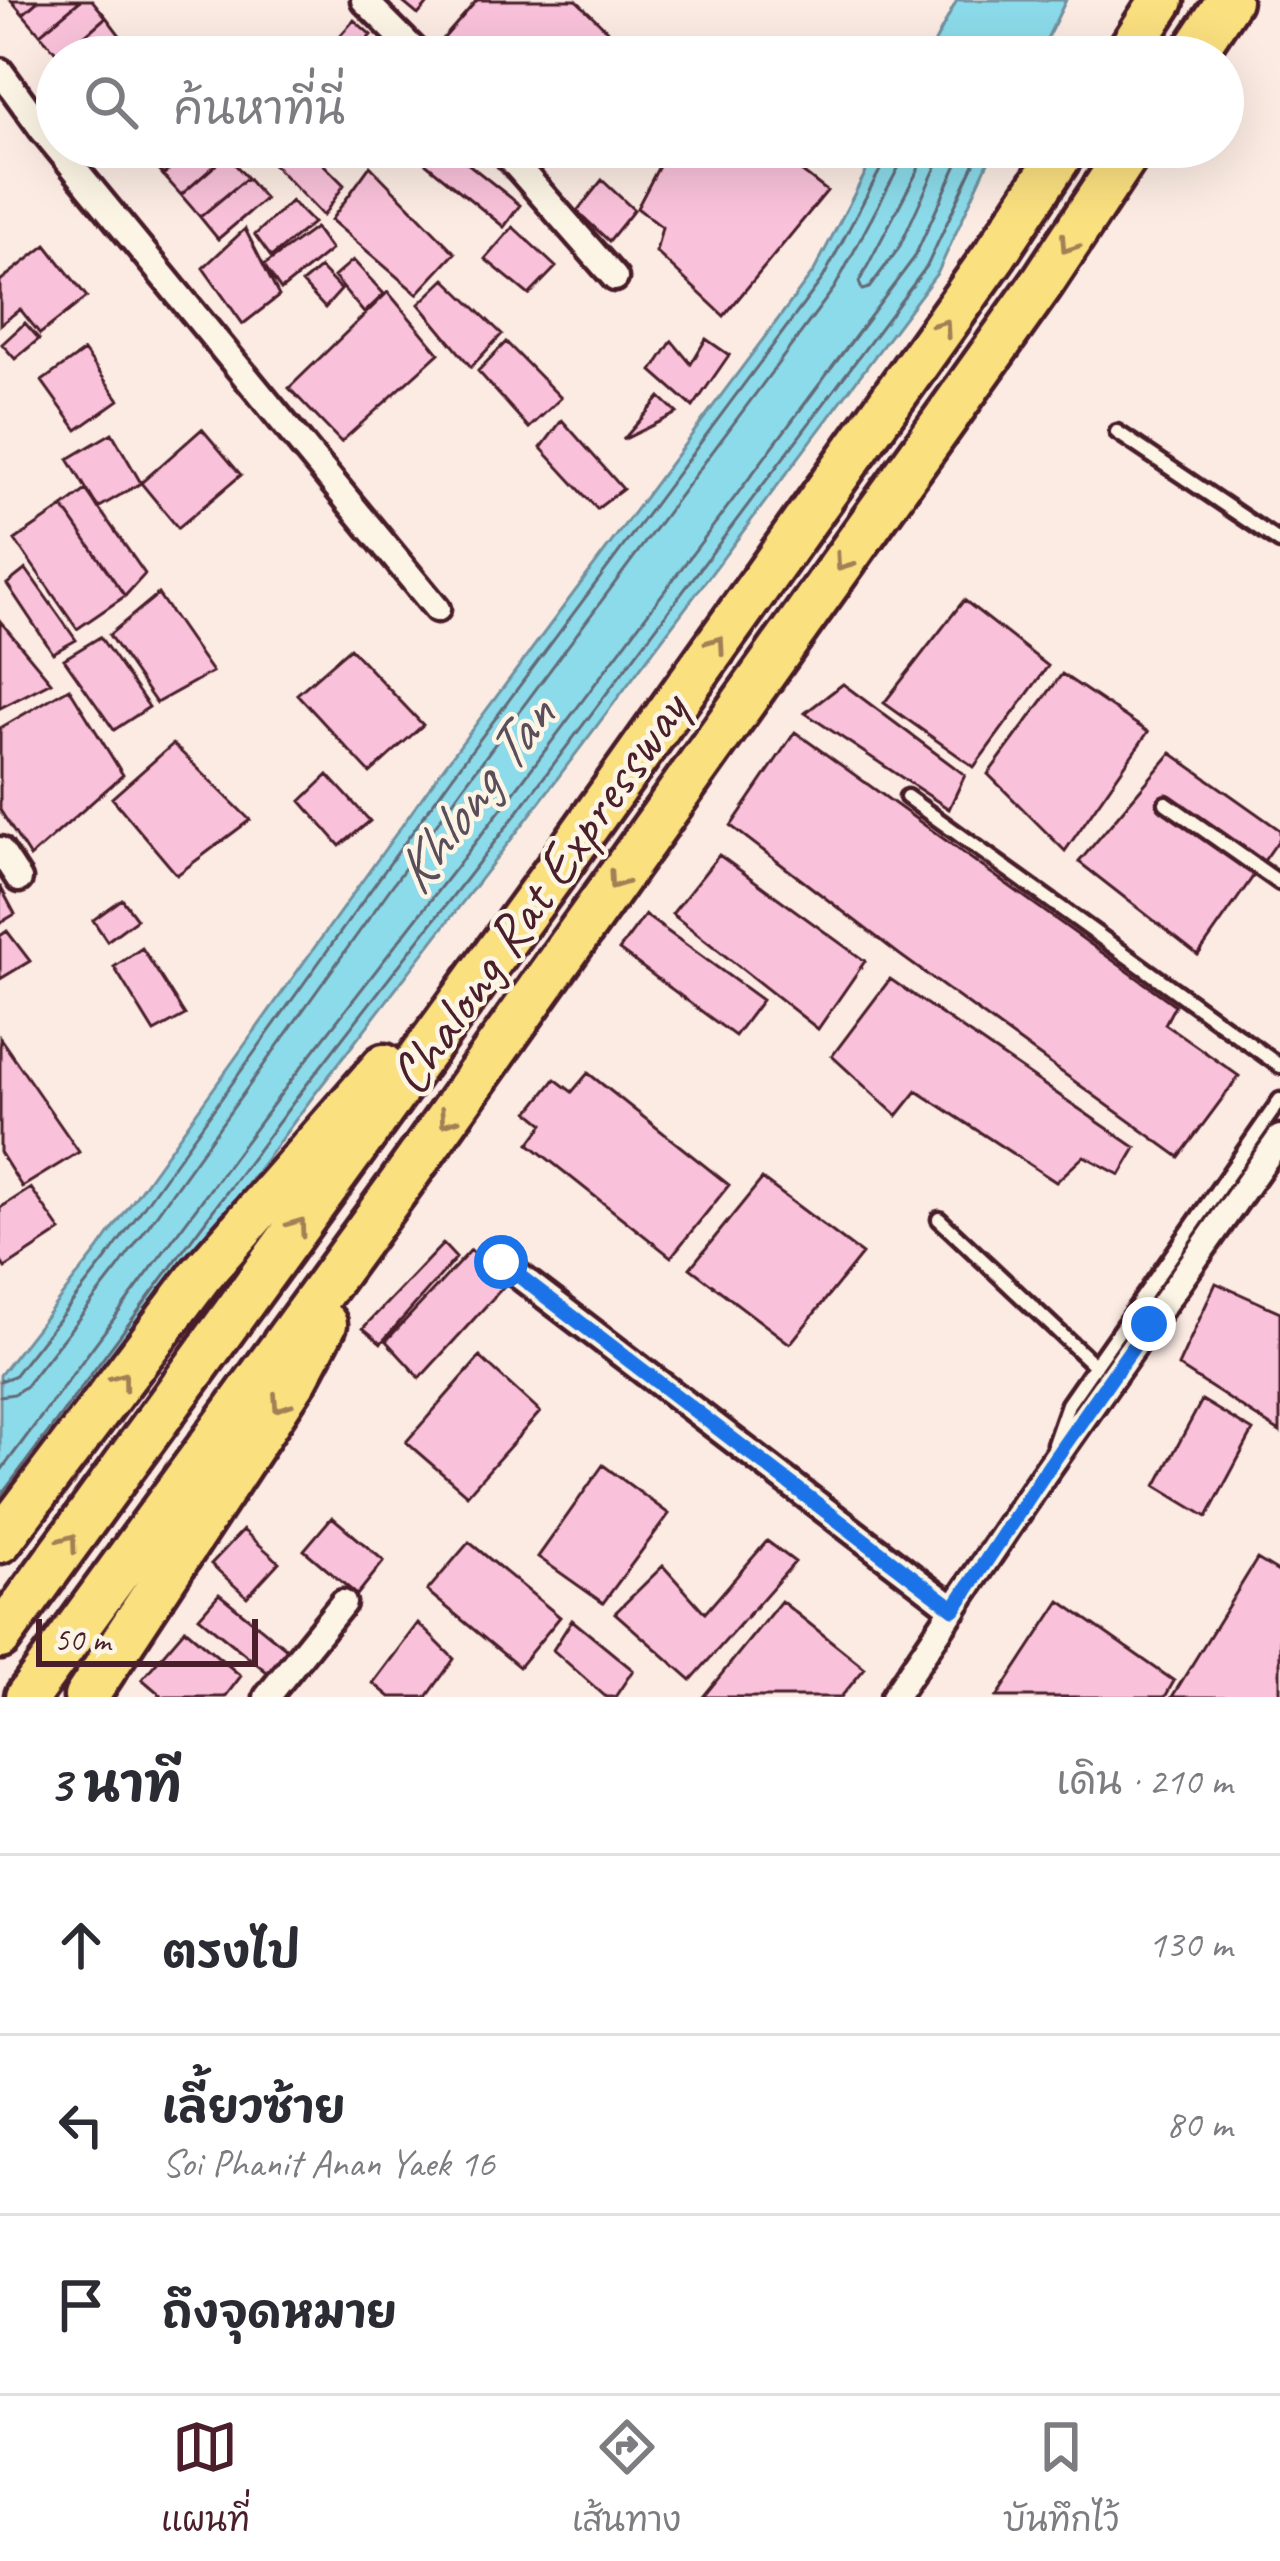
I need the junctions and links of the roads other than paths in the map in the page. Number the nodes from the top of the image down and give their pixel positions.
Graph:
1 (364, 0) edge
2 (1162, 0) edge
3 (1228, 0) edge
4 (400, 36) edge
5 (1139, 36) edge
6 (1205, 36) edge
7 (0, 70) edge
8 (36, 121) edge
9 (74, 168) edge
10 (518, 168) edge
11 (1052, 168) edge
12 (1118, 168) edge
13 (615, 278) dead end
14 (1117, 432) dead end
15 (1280, 542) edge
16 (437, 608) dead end
17 (907, 797) dead end
18 (1166, 803) dead end
19 (0, 850) edge
20 (551, 876) junction
21 (19, 879) dead end
22 (1280, 884) edge
23 (1280, 1066) edge
24 (1280, 1100) edge
25 (1280, 1138) edge
26 (396, 1190) junction
27 (939, 1219) dead end
28 (501, 1262) dead end
29 (1095, 1366) junction
30 (1044, 1474) junction
31 (0, 1541) edge
32 (343, 1603) dead end
33 (954, 1609) junction
34 (0, 1636) edge
35 (27, 1697) edge
36 (86, 1697) edge
37 (267, 1697) edge
38 (894, 1697) edge

1 - 4 street
2 - 5 highway
3 - 6 highway
7 - 8 street
9 - 16 street
10 - 13 street
20 -> 11 highway, Chalong Rat Expressway
12 -> 26 highway, Chalong Rat Expressway
14 - 15 lane
17 - 23 lane
18 - 22 lane
19 - 21 street
31 -> 20 highway
34 -> 20 highway, Chalong Rat Expressway
24 - 29 lane
25 - 30 street
26 - 35 highway, Chalong Rat Expressway
26 -> 36 highway
27 - 29 lane
28 - 33 street
29 - 30 lane
30 - 33 street
32 - 37 street
33 - 38 street

